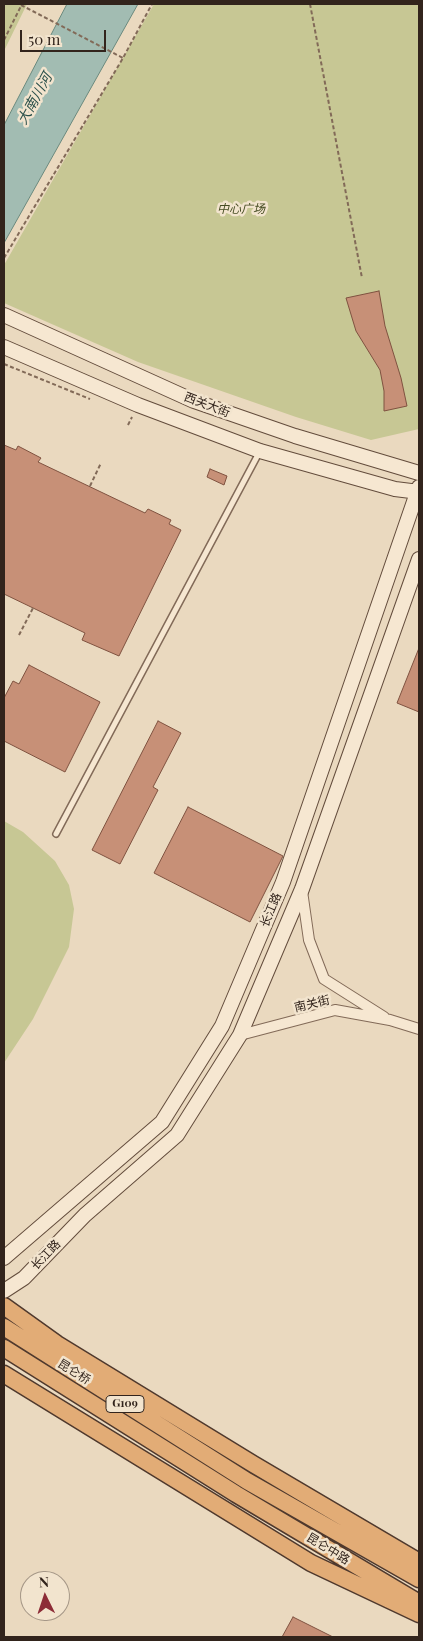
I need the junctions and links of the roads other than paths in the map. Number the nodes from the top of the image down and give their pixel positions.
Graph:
1 (4, 315) edge
2 (4, 347) edge
3 (260, 451) junction
4 (419, 473) edge
5 (419, 490) edge
6 (419, 559) edge
7 (56, 834) dead end
8 (302, 889) junction
9 (390, 1020) junction
10 (419, 1029) edge
11 (240, 1035) junction
12 (4, 1258) edge
13 (4, 1291) edge
14 (4, 1306) edge
15 (4, 1327) edge
16 (4, 1348) edge
17 (4, 1374) edge
18 (247, 1480) joint
19 (236, 1494) joint
20 (419, 1562) edge
21 (419, 1578) edge
22 (419, 1603) edge
23 (419, 1614) edge

1 - 4 main road, 西关大街
2 - 3 main road
3 - 5 main road
3 - 7 lane
5 - 12 main road, 长江路
6 - 8 main road, 长江路
8 - 9 street
8 - 11 main road, 长江路
9 - 10 street, 南关街
9 - 11 street, 南关街
11 - 13 main road, 长江路
14 - 20 highway
15 - 18 highway, 昆仑桥 / G109
16 - 19 highway, 昆仑桥 / G109
17 - 23 highway
18 - 21 highway, 昆仑中路 / G109
19 - 22 highway, 昆仑中路 / G109

